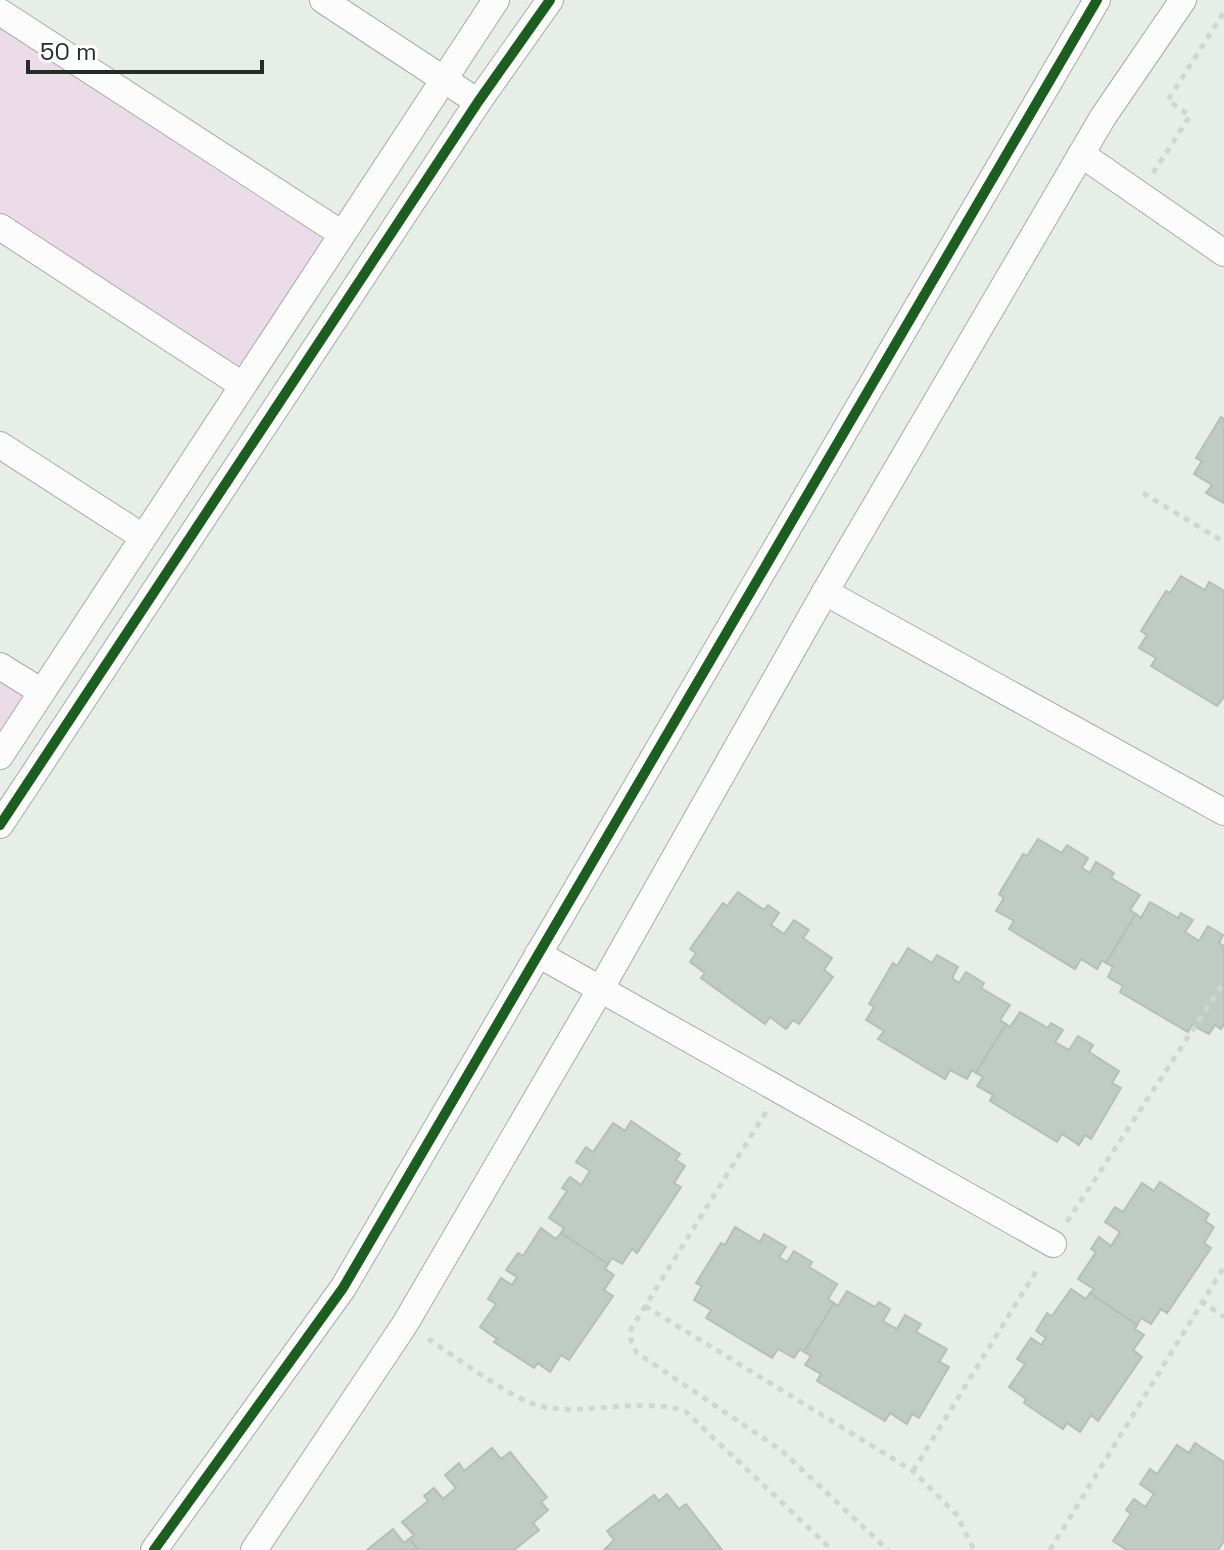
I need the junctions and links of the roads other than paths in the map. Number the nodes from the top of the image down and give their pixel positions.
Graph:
1 (323, 0) edge
2 (496, 0) edge
3 (550, 0) edge
4 (1097, 0) edge
5 (1178, 2) edge
6 (0, 12) edge
7 (444, 79) junction
8 (478, 102) junction
9 (1081, 154) junction
10 (0, 227) edge
11 (342, 234) junction
12 (1224, 253) edge
13 (242, 385) junction
14 (0, 445) edge
15 (143, 537) junction
16 (825, 592) junction
17 (0, 666) edge
18 (42, 692) junction
19 (0, 756) edge
20 (1224, 812) edge
21 (0, 825) edge
22 (538, 954) junction
23 (600, 990) junction
24 (1053, 1244) dead end
25 (154, 1550) edge
26 (254, 1550) edge

1 - 7 street
2 - 7 street
3 - 8 street
4 - 22 street
5 - 9 street
6 - 11 street
7 - 8 street
7 - 11 street
8 - 21 street
9 - 12 street
9 - 16 street
10 - 13 street
11 - 13 street
13 - 15 street
14 - 15 street
15 - 18 street
16 - 20 street
16 - 23 street
17 - 18 street
18 - 19 street
22 - 23 street
22 - 25 street
23 - 24 street
23 - 26 street

